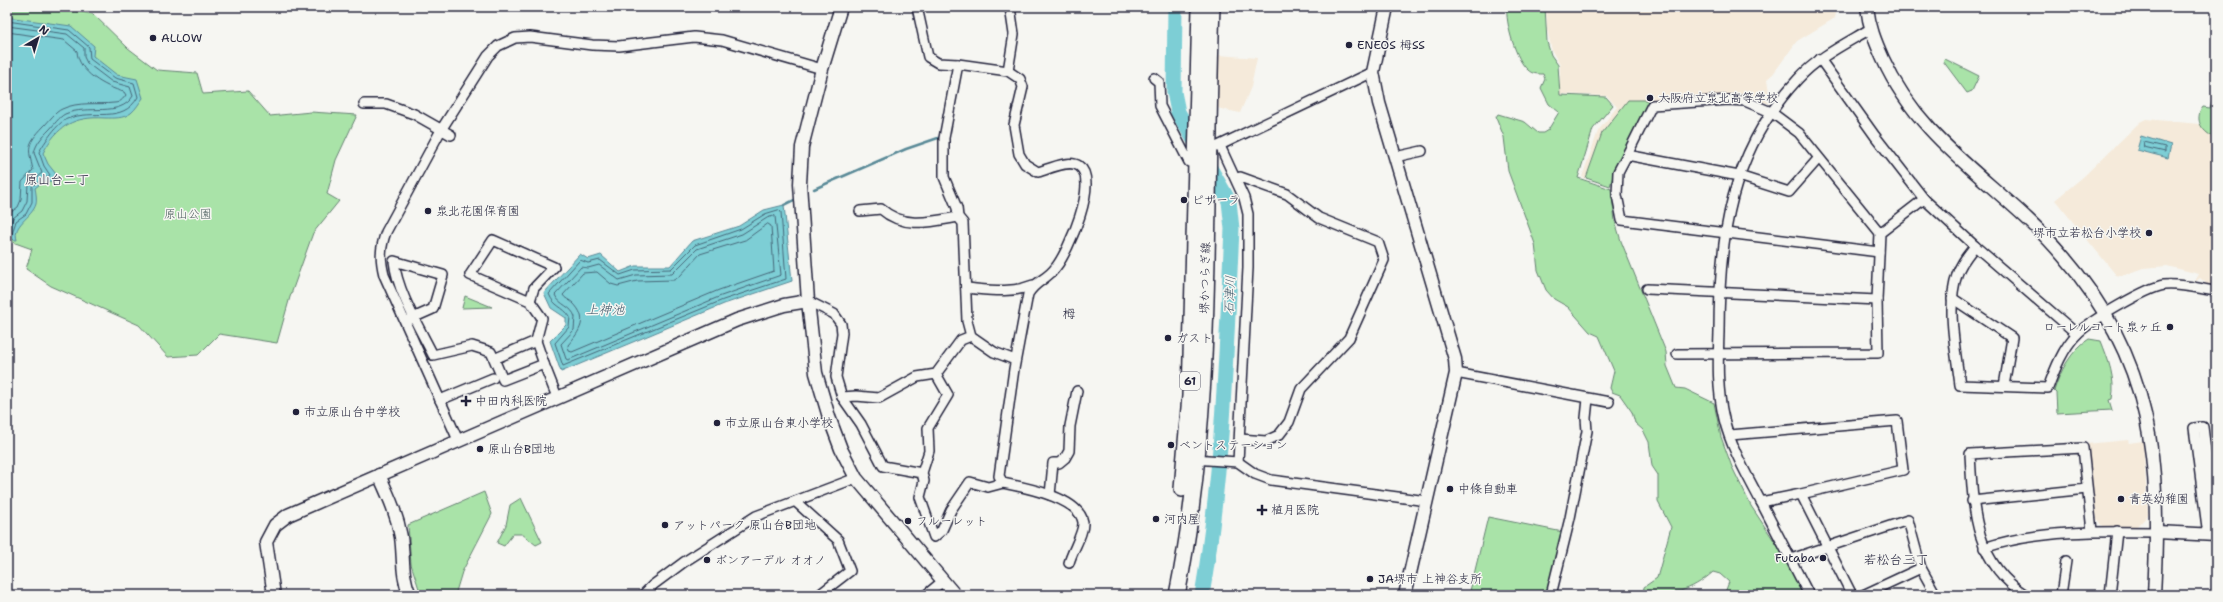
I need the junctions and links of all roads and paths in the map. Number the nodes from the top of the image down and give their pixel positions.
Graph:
1 (841, 7) edge
2 (917, 7) edge
3 (1010, 7) edge
4 (1200, 7) edge
5 (1212, 7) edge
6 (1387, 7) edge
7 (1866, 7) edge
8 (1870, 29) junction
9 (1820, 59) junction
10 (958, 64) junction
11 (822, 69) junction
12 (1008, 71) junction
13 (1373, 72) junction
14 (1154, 78) dead end
15 (364, 104) dead end
16 (1772, 112) junction
17 (441, 130) junction
18 (451, 135) dead end
19 (1422, 151) dead end
20 (1205, 153) junction
21 (1627, 155) junction
22 (1395, 157) junction
23 (1818, 159) junction
24 (1739, 176) junction
25 (1236, 178) junction
26 (1924, 198) junction
27 (860, 211) dead end
28 (958, 217) junction
29 (1725, 233) junction
30 (1880, 233) junction
31 (1975, 246) junction
32 (1879, 252) junction
33 (1033, 285) junction
34 (966, 288) junction
35 (1647, 289) dead end
36 (2216, 291) edge
37 (1719, 292) junction
38 (1952, 298) junction
39 (1877, 300) junction
40 (530, 301) junction
41 (808, 301) junction
42 (2105, 315) junction
43 (410, 319) junction
44 (2077, 334) junction
45 (971, 336) junction
46 (536, 341) junction
47 (1677, 354) dead end
48 (1718, 354) junction
49 (494, 359) junction
50 (1015, 360) junction
51 (544, 364) junction
52 (1456, 373) junction
53 (936, 374) junction
54 (493, 378) dead end
55 (2004, 386) junction
56 (1077, 391) dead end
57 (557, 397) junction
58 (842, 397) junction
59 (1588, 399) junction
60 (440, 400) junction
61 (1609, 402) dead end
62 (1730, 435) junction
63 (1240, 439) junction
64 (458, 440) junction
65 (1196, 459) junction
66 (1236, 462) junction
67 (922, 472) junction
68 (380, 475) junction
69 (856, 478) junction
70 (1003, 483) junction
71 (2087, 489) junction
72 (1801, 494) junction
73 (1050, 495) junction
74 (1427, 501) junction
75 (1972, 501) junction
76 (796, 502) junction
77 (1761, 502) junction
78 (2092, 531) junction
79 (2117, 531) junction
80 (2157, 532) junction
81 (2213, 533) edge
82 (1828, 546) junction
83 (1984, 548) junction
84 (1791, 559) junction
85 (2066, 562) dead end
86 (1069, 563) dead end
87 (1921, 568) junction
88 (943, 581) junction
89 (274, 595) edge
90 (410, 595) edge
91 (643, 595) edge
92 (819, 595) edge
93 (926, 595) edge
94 (955, 595) edge
95 (1166, 595) edge
96 (1177, 595) edge
97 (1405, 595) edge
98 (1550, 595) edge
99 (1809, 595) edge
100 (1852, 595) edge
101 (1863, 595) edge
102 (1936, 595) edge
103 (2026, 595) edge
104 (2061, 595) edge
105 (2110, 595) edge
106 (2154, 595) edge

1 - 11 street
2 - 10 street
3 - 12 street
4 - 20 main road, 堺かつらぎ線 / 61
5 - 20 main road, 堺かつらぎ線 / 61
6 - 13 street
7 - 8 street
8 - 9 street
8 - 42 street
9 - 16 street
9 - 26 street
10 - 12 street
10 - 28 street
11 - 17 street
11 - 41 street
12 - 33 street
13 - 20 street
13 - 22 street
14 - 20 street
15 - 17 street
16 - 21 street
16 - 23 street
16 - 24 street
17 - 18 street
17 - 43 street
19 - 22 street
20 - 25 street
20 - 65 main road, 堺かつらぎ線 / 61
20 - 65 main road, 堺かつらぎ線 / 61
21 - 24 street
21 - 29 street
22 - 52 street
23 - 24 street
23 - 30 street
24 - 29 street
25 - 63 street
25 - 63 street
26 - 30 street
26 - 31 street
27 - 28 street
28 - 34 street
29 - 32 street
29 - 37 street
30 - 32 street
31 - 38 street
31 - 44 street
32 - 39 street
33 - 34 street
33 - 50 street
34 - 45 street
35 - 37 street
36 - 42 street
37 - 39 street
37 - 48 street
38 - 55 street
38 - 55 street
39 - 48 street
40 - 40 street
40 - 46 street
41 - 57 street
41 - 58 street
41 - 69 street
42 - 44 street
42 - 80 street
43 - 43 street
43 - 49 street
43 - 60 street
44 - 55 street
45 - 50 street
45 - 53 street
46 - 49 street
46 - 51 street
47 - 48 street
48 - 62 street
49 - 51 street
50 - 70 street
51 - 57 street
52 - 59 street
52 - 74 street
53 - 58 street
53 - 67 street
54 - 60 street
56 - 73 street
57 - 64 street
58 - 67 street
59 - 61 street
59 - 98 street
60 - 64 street
62 - 72 street
62 - 77 street
63 - 66 street
64 - 68 street
65 - 66 street
65 - 95 main road, 堺かつらぎ線 / 61
65 - 96 main road, 堺かつらぎ線 / 61
66 - 74 street
67 - 70 street
68 - 89 street
68 - 90 street
69 - 76 street
69 - 88 street
70 - 73 street
71 - 75 street
71 - 75 street
71 - 78 street
72 - 77 street
72 - 82 street
73 - 86 street
74 - 97 street
75 - 83 street
76 - 91 street
76 - 92 street
77 - 84 street
78 - 79 street
78 - 83 street
79 - 80 street
79 - 105 street
80 - 81 street
80 - 106 street
81 - 81 street
82 - 84 street
82 - 87 street
82 - 100 street
83 - 103 street
84 - 99 street
85 - 104 street
87 - 101 street
87 - 102 street
88 - 93 street
88 - 94 street

